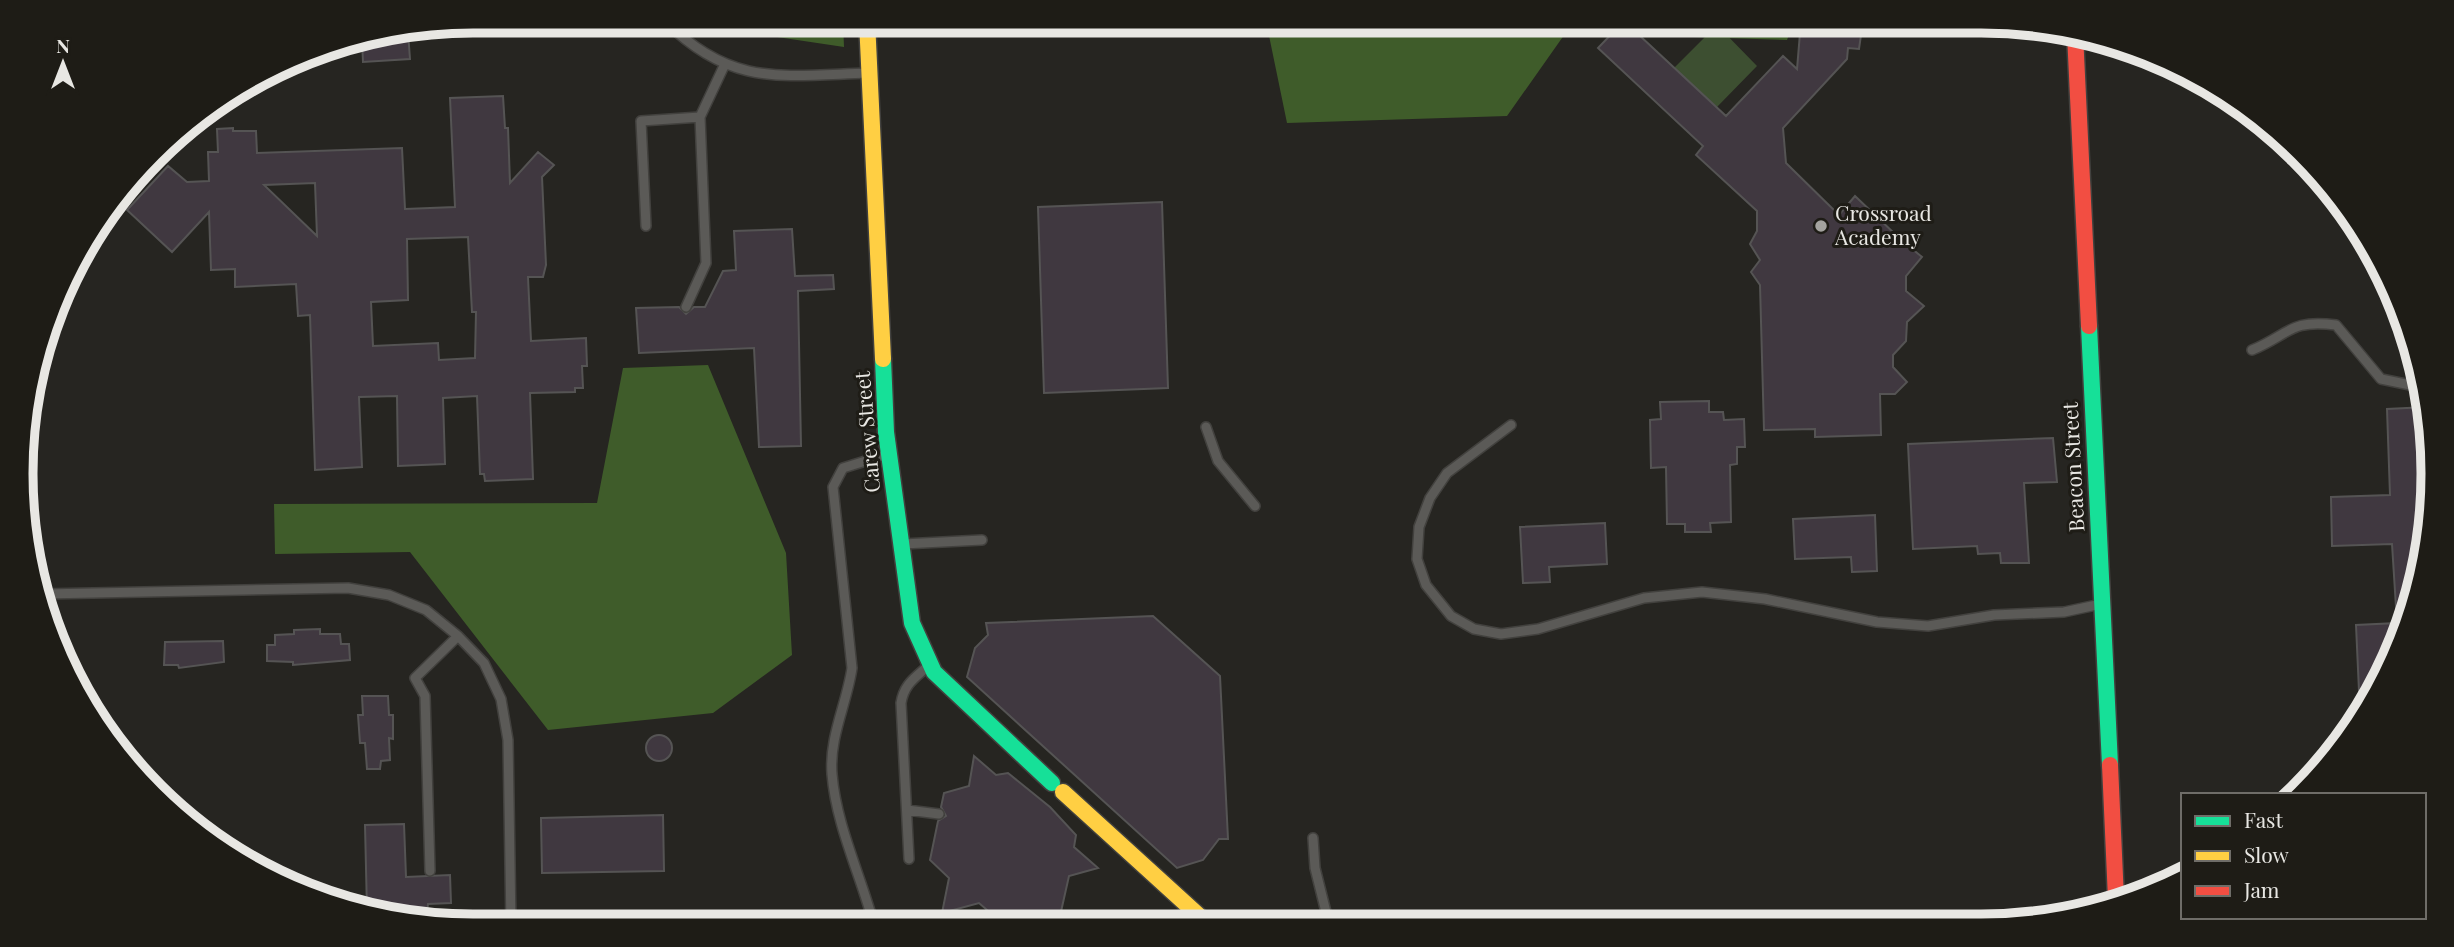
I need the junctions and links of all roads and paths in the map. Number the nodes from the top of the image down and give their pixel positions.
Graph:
1 (678, 33) edge
2 (867, 33) edge
3 (2075, 44) edge
4 (724, 66) junction
5 (869, 73) junction
6 (700, 117) junction
7 (646, 226) dead end
8 (686, 307) dead end
9 (2252, 350) dead end
10 (2411, 385) edge
11 (1511, 425) dead end
12 (1206, 428) dead end
13 (889, 454) junction
14 (1255, 506) dead end
15 (982, 540) dead end
16 (901, 544) junction
17 (50, 594) edge
18 (2102, 604) junction
19 (458, 636) junction
20 (930, 664) junction
21 (907, 810) junction
22 (939, 814) dead end
23 (1313, 838) dead end
24 (909, 859) dead end
25 (430, 871) dead end
26 (2116, 892) edge
27 (511, 914) edge
28 (871, 914) edge
29 (1197, 914) edge
30 (1326, 914) edge

1 - 4 lane
2 - 5 street, Carew Street
3 - 18 street, Beacon Street
4 - 5 lane
4 - 6 lane
5 - 13 street, Carew Street
6 - 7 lane
6 - 8 lane
9 - 10 lane
11 - 18 lane
12 - 14 lane
13 - 16 street, Carew Street
13 - 28 lane
15 - 16 lane
16 - 20 street, Carew Street
17 - 19 lane
18 - 26 street, Beacon Street
19 - 25 lane
19 - 27 lane
20 - 21 lane
20 - 29 street, Carew Street
21 - 22 lane
21 - 24 lane
23 - 30 lane

